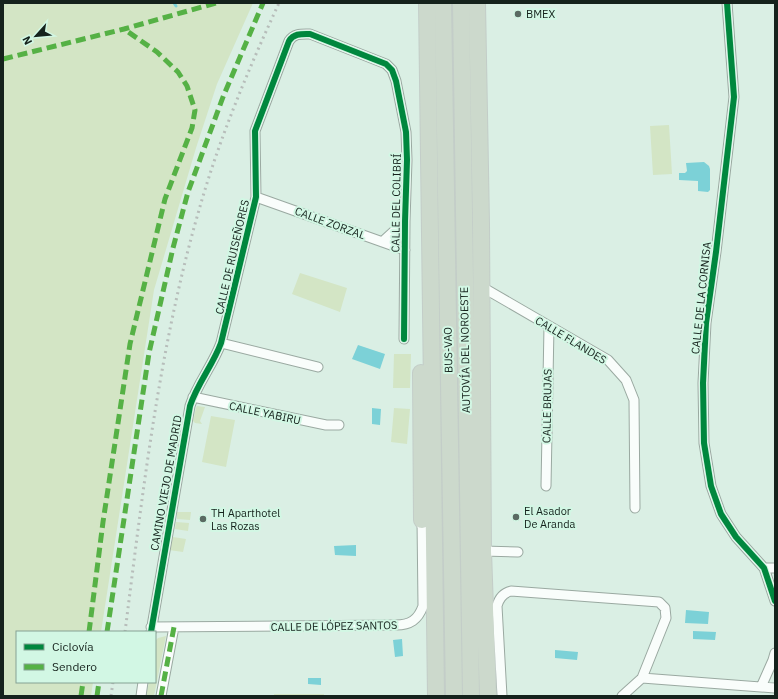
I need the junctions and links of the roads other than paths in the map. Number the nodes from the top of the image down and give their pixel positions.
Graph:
1 (427, 3) edge
2 (443, 3) edge
3 (461, 3) edge
4 (477, 3) edge
5 (727, 3) edge
6 (291, 37) joint
7 (429, 164) junction
8 (256, 197) junction
9 (405, 221) junction
10 (382, 242) junction
11 (405, 250) junction
12 (482, 287) junction
13 (503, 300) junction
14 (482, 309) junction
15 (548, 326) junction
16 (404, 339) dead end
17 (221, 343) junction
18 (318, 367) dead end
19 (193, 397) junction
20 (339, 425) dead end
21 (546, 486) dead end
22 (635, 508) dead end
23 (422, 520) joint
24 (483, 551) junction
25 (518, 552) dead end
26 (764, 568) junction
27 (775, 568) edge
28 (775, 601) edge
29 (174, 627) junction
30 (151, 629) edge
31 (775, 652) edge
32 (642, 678) junction
33 (143, 683) edge
34 (761, 687) junction
35 (775, 688) edge
36 (454, 695) edge
37 (141, 696) edge
38 (162, 696) edge
39 (436, 696) edge
40 (471, 696) edge
41 (488, 696) edge
42 (502, 696) edge
43 (622, 696) edge

1 - 7 highway
2 - 36 highway, BUS-VAO
3 - 40 highway, AUTOVÍA DEL NOROESTE
4 - 12 highway
5 - 26 street, CALLE DE LA CORNISA
6 - 8 street, CALLE DE RUISEÑORES
6 - 9 street, CALLE DEL COLIBRÍ
7 - 23 highway
7 - 39 highway
8 - 10 street, CALLE ZORZAL
8 - 17 street, CALLE DE RUISEÑORES
9 - 10 street, CALLE DEL COLIBRÍ
9 - 11 street, CALLE DEL COLIBRÍ
10 - 11 street, CALLE ZORZAL
11 - 16 street, CALLE DEL COLIBRÍ
12 - 13 street, CALLE FLANDES
12 - 14 highway
13 - 14 street
13 - 15 street, CALLE FLANDES
14 - 24 highway
15 - 21 street, CALLE BRUJAS
15 - 22 street, CALLE FLANDES
17 - 18 street
17 - 19 street, CAMINO VIEJO DE MADRID
19 - 20 street, CALLE YABIRU
19 - 30 street, CAMINO VIEJO DE MADRID
23 - 29 street, CALLE DE LÓPEZ SANTOS
24 - 25 street
24 - 41 highway
26 - 27 street
26 - 28 street, CALLE DE LA CORNISA
29 - 30 street, CALLE DE LÓPEZ SANTOS
29 - 38 street
31 - 34 street
32 - 34 street
32 - 42 street
32 - 43 street
33 - 37 street
34 - 35 street

